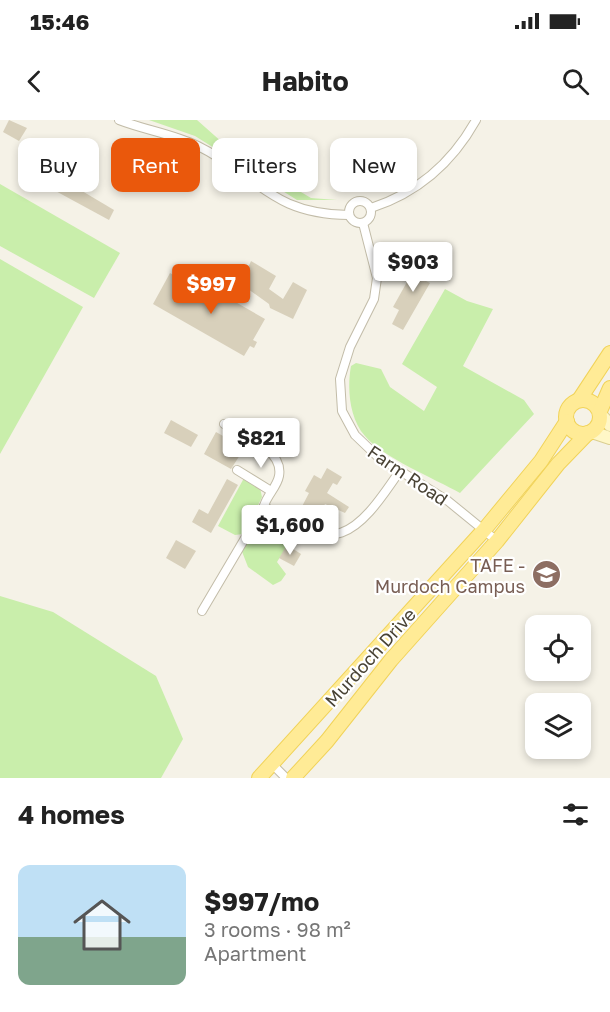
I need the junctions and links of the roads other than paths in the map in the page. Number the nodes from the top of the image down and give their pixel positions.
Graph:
1 (119, 120) edge
2 (476, 120) edge
3 (371, 208) junction
4 (349, 215) junction
5 (363, 223) junction
6 (610, 353) edge
7 (610, 388) edge
8 (579, 400) junction
9 (600, 412) junction
10 (567, 421) junction
11 (224, 424) dead end
12 (610, 425) edge
13 (590, 433) junction
14 (610, 438) edge
15 (237, 471) dead end
16 (399, 472) junction
17 (271, 491) junction
18 (264, 506) junction
19 (484, 530) junction
20 (497, 541) junction
21 (202, 611) dead end
22 (273, 765) junction
23 (259, 778) edge
24 (286, 778) edge
25 (292, 778) edge

1 - 4 street
2 - 3 street
3 - 4 street
3 - 5 street
4 - 5 street
5 - 16 street, Farm Road
6 - 8 main road, Murdoch Drive
7 - 9 main road, Murdoch Drive
8 - 9 main road
8 - 10 main road, Murdoch Drive
9 - 12 street
9 - 13 main road, Murdoch Drive
10 - 13 main road
10 - 19 main road, Murdoch Drive
11 - 17 street
13 - 14 street
13 - 20 main road, Murdoch Drive
15 - 17 street
16 - 18 street
16 - 19 street, Farm Road
17 - 18 street
18 - 21 street
19 - 20 street, Farm Road
19 - 22 main road, Murdoch Drive
20 - 25 main road, Murdoch Drive
22 - 23 main road, Murdoch Drive
22 - 24 street

